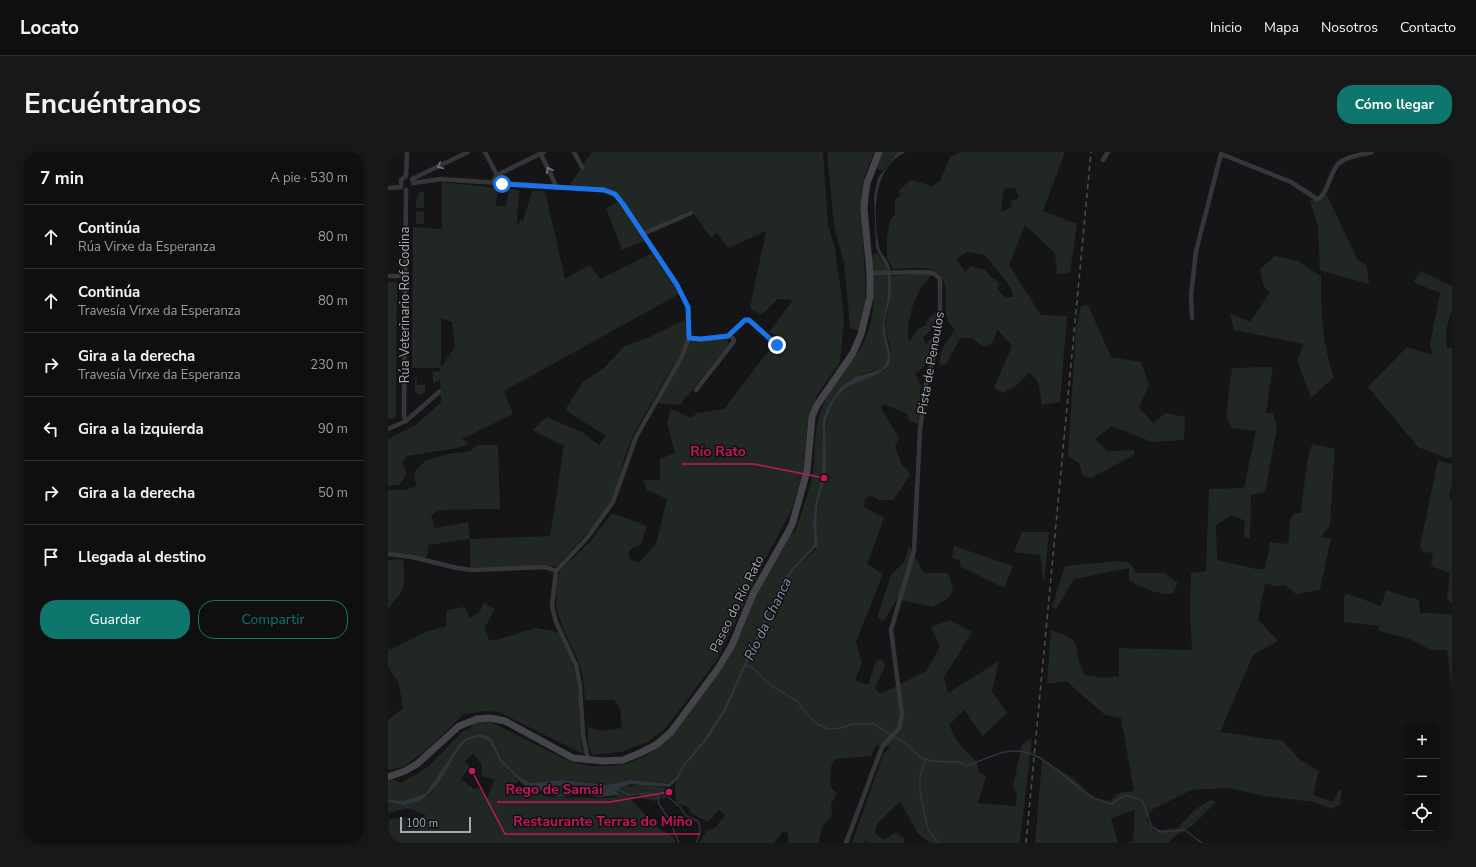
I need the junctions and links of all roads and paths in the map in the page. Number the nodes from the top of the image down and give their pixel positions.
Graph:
1 (407, 152) edge
2 (468, 152) edge
3 (485, 152) edge
4 (542, 152) edge
5 (574, 152) edge
6 (879, 152) edge
7 (1108, 152) edge
8 (1372, 152) edge
9 (1222, 153) edge
10 (1104, 160) dead end
11 (582, 166) dead end
12 (497, 175) junction
13 (406, 176) junction
14 (413, 181) junction
15 (492, 183) junction
16 (388, 188) edge
17 (403, 188) junction
18 (557, 188) junction
19 (691, 213) dead end
20 (643, 234) junction
21 (873, 273) junction
22 (388, 276) edge
23 (405, 276) junction
24 (1192, 318) dead end
25 (728, 336) junction
26 (689, 338) junction
27 (777, 345) dead end
28 (696, 390) dead end
29 (439, 392) dead end
30 (406, 420) junction
31 (388, 429) edge
32 (388, 554) edge
33 (556, 571) junction
34 (588, 760) junction
35 (388, 777) edge
36 (846, 843) edge

1 - 13 street, Rúa Veterinario Rof Codina
2 -> 14 street
3 - 12 street
4 - 12 street
18 -> 4 street
5 - 11 street
6 - 21 street, Paseo do Río Rato
7 - 10 street
8 - 9 street
9 - 24 street
12 - 15 street
13 - 14 street
13 - 17 street, Rúa Veterinario Rof Codina
14 - 15 street
14 - 17 street
15 - 18 street
16 - 17 street
17 - 23 street, Rúa Veterinario Rof Codina
18 - 20 street
19 - 20 street
20 - 26 street
21 - 34 street, Paseo do Río Rato
21 - 36 street, Pista de Penoulos
22 - 23 street
23 - 30 street, Rúa Veterinario Rof Codina
25 - 26 street
25 - 27 street
25 - 28 street
26 - 33 street
29 - 30 street
30 - 31 street
32 - 33 street
33 - 34 street
34 - 35 street, Paseo do Río Rato

